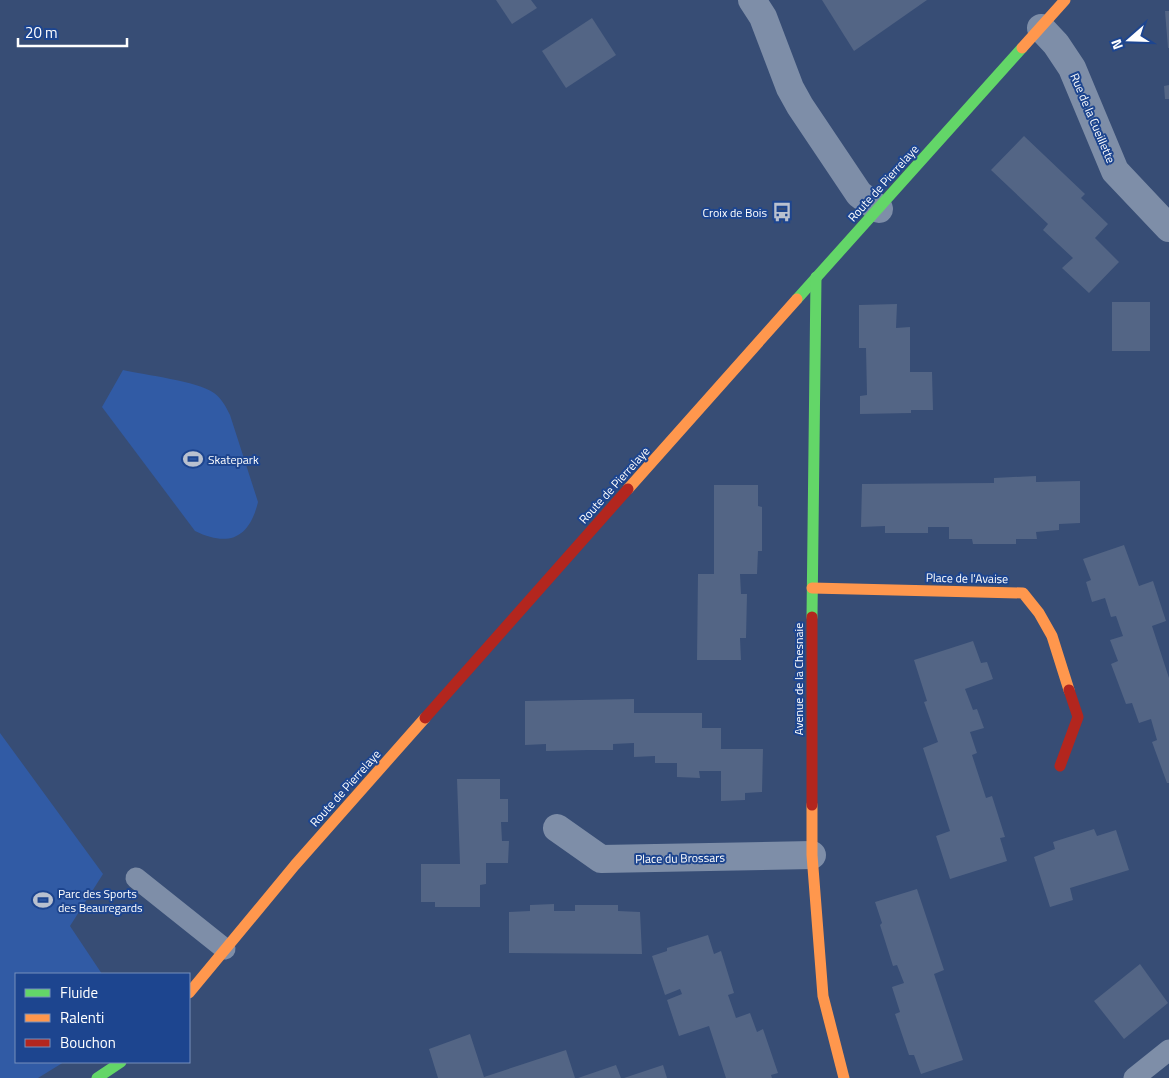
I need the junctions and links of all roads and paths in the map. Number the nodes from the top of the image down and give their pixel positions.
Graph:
1 (752, 0) edge
2 (1060, 2) edge
3 (1041, 28) junction
4 (878, 208) junction
5 (1169, 228) edge
6 (816, 277) junction
7 (812, 588) junction
8 (1060, 766) dead end
9 (557, 828) dead end
10 (812, 855) junction
11 (136, 878) dead end
12 (225, 949) junction
13 (190, 992) edge
14 (1169, 1050) edge
15 (120, 1063) edge
16 (97, 1078) edge
17 (844, 1078) edge
18 (1134, 1078) edge

1 - 4 street
2 - 3 street, Route de Pierrelaye
3 - 4 street, Route de Pierrelaye
3 - 5 street, Rue de la Cueillette
4 - 6 street, Route de Pierrelaye
6 - 7 street, Avenue de la Chesnaie
6 - 12 street, Route de Pierrelaye
7 - 8 street, Place de l'Avaise
7 - 10 street, Avenue de la Chesnaie
9 - 10 street, Place du Brossars
10 - 17 street, Avenue de la Chesnaie
11 - 12 lane
12 - 13 street, Route de Pierrelaye
14 - 18 lane
15 - 16 street

